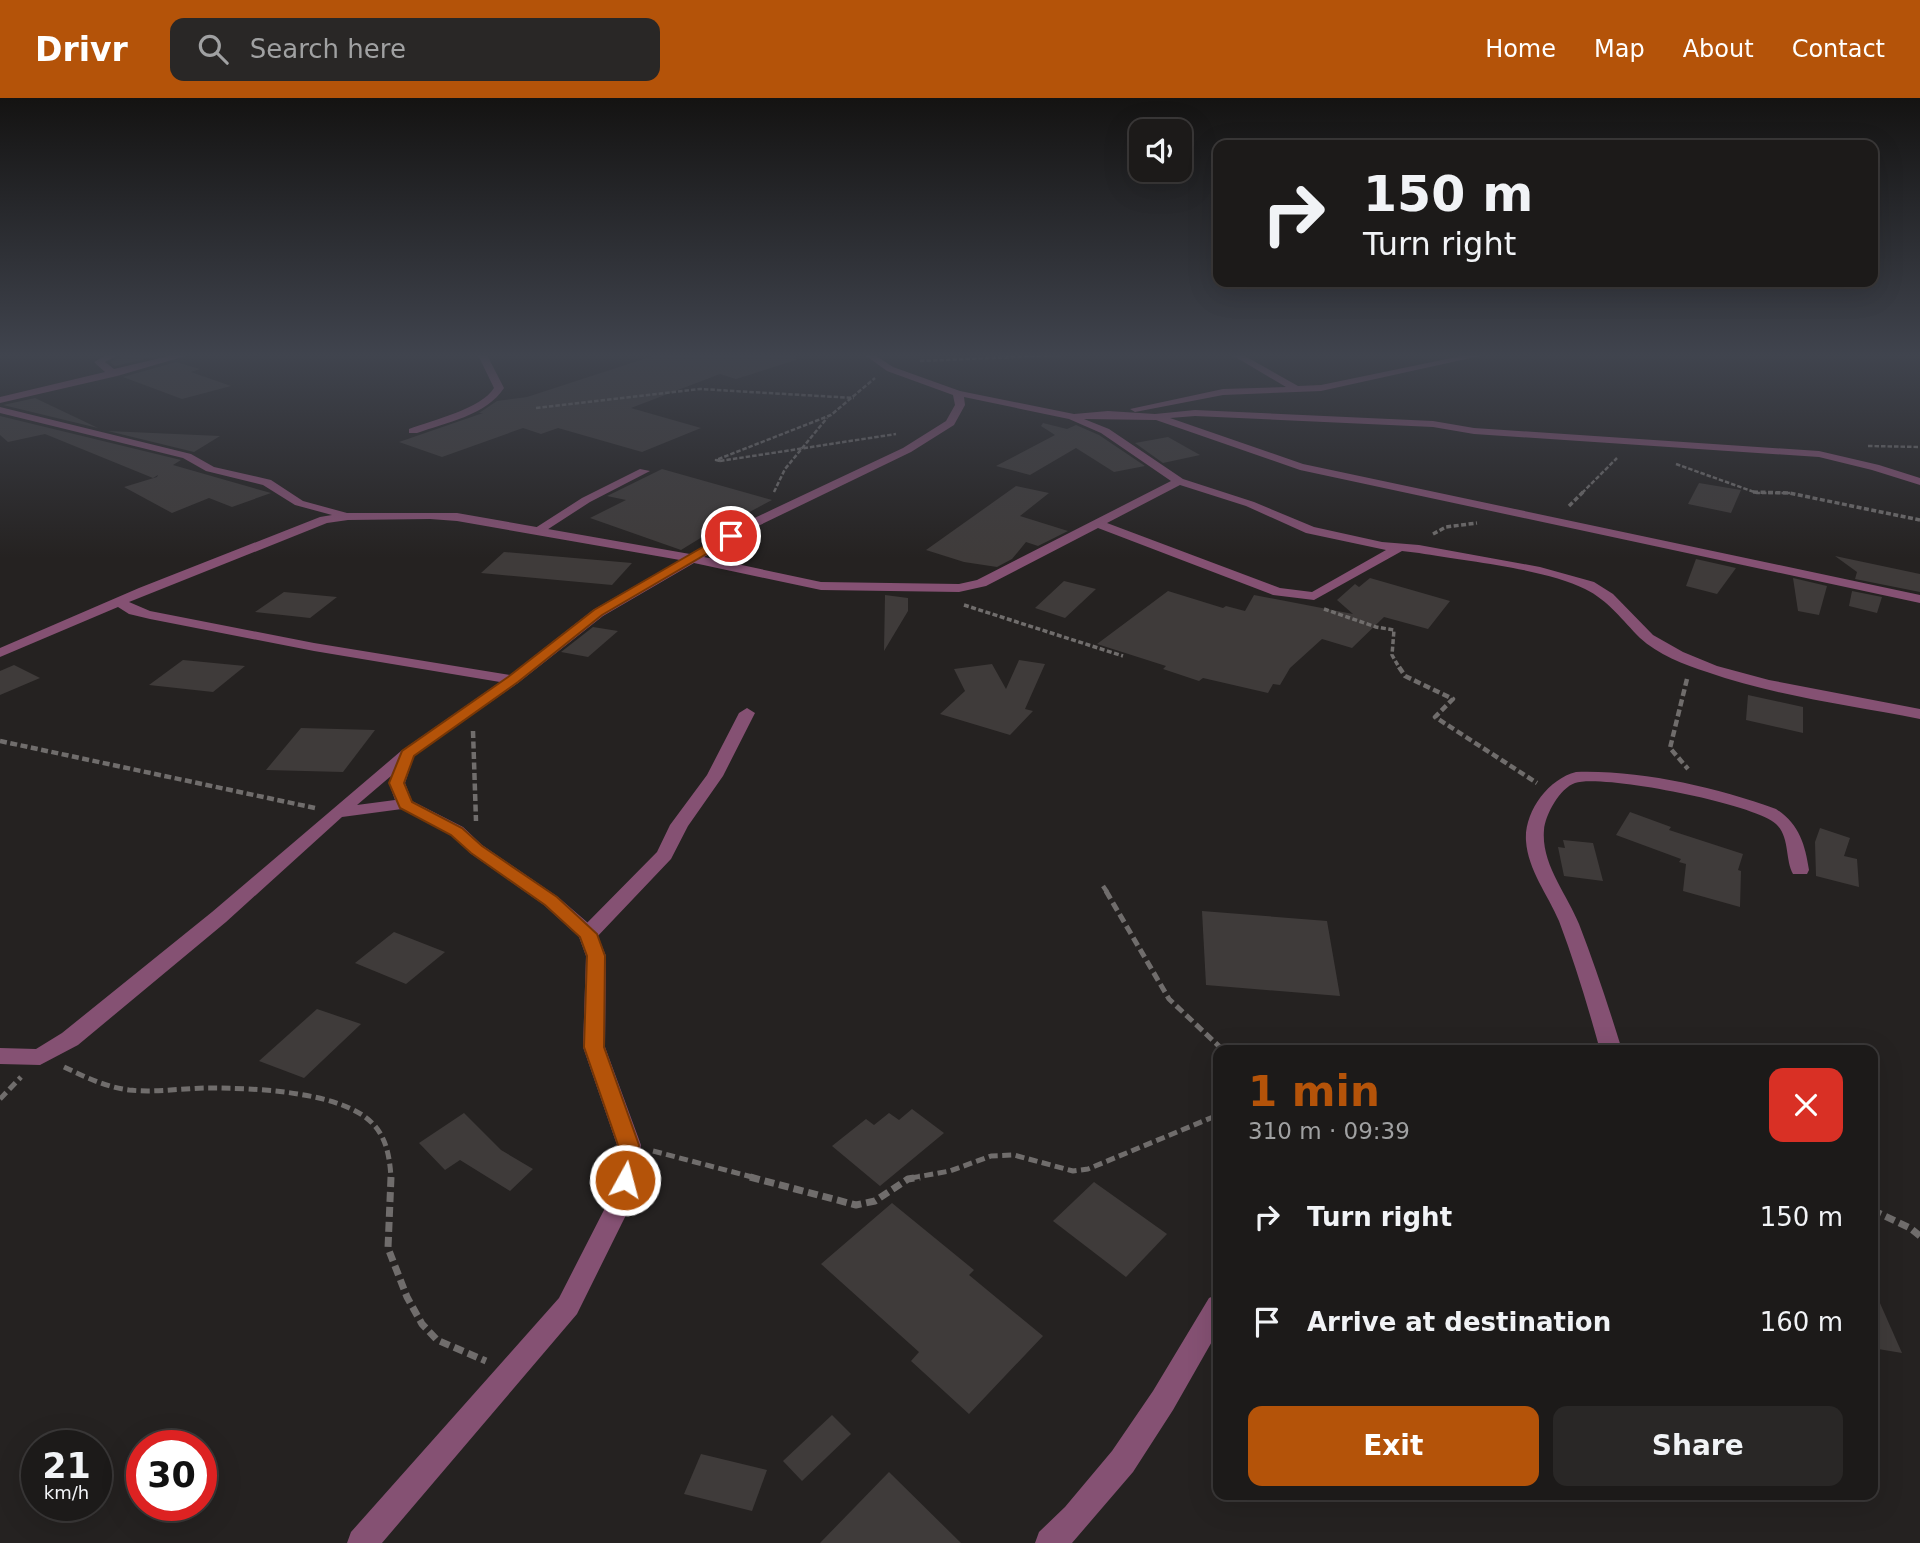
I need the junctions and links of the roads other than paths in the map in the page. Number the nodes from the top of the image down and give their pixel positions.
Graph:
1 (51, 422) edge
2 (434, 422) edge
3 (950, 422) edge
4 (1087, 422) edge
5 (1172, 422) edge
6 (1399, 422) edge
7 (412, 431) dead end
8 (644, 471) dead end
9 (1179, 481) junction
10 (1920, 482) edge
11 (348, 516) junction
12 (1097, 523) junction
13 (535, 532) junction
14 (1399, 548) junction
15 (690, 558) junction
16 (1920, 599) edge
17 (119, 602) junction
18 (0, 653) edge
19 (513, 680) junction
20 (747, 713) dead end
21 (1920, 715) edge
22 (407, 754) junction
23 (405, 804) junction
24 (337, 813) junction
25 (1800, 870) dead end
26 (588, 934) junction
27 (1609, 1045) edge
28 (0, 1056) edge
29 (1213, 1315) edge
30 (362, 1543) edge
31 (1050, 1543) edge

1 - 11 street
2 - 7 street
3 - 15 street
4 - 9 street
5 - 16 street
6 - 10 street
8 - 13 street
9 - 12 street
9 - 14 street
11 - 13 street
11 - 17 street
12 - 14 street
12 - 15 street
13 - 15 street
14 - 21 street
15 - 19 street
17 - 18 street
17 - 19 street
19 - 22 street
20 - 26 street
22 - 23 street
22 - 24 street
23 - 24 street
23 - 26 street
24 - 28 street
25 - 27 street
26 - 30 street
29 - 31 street

